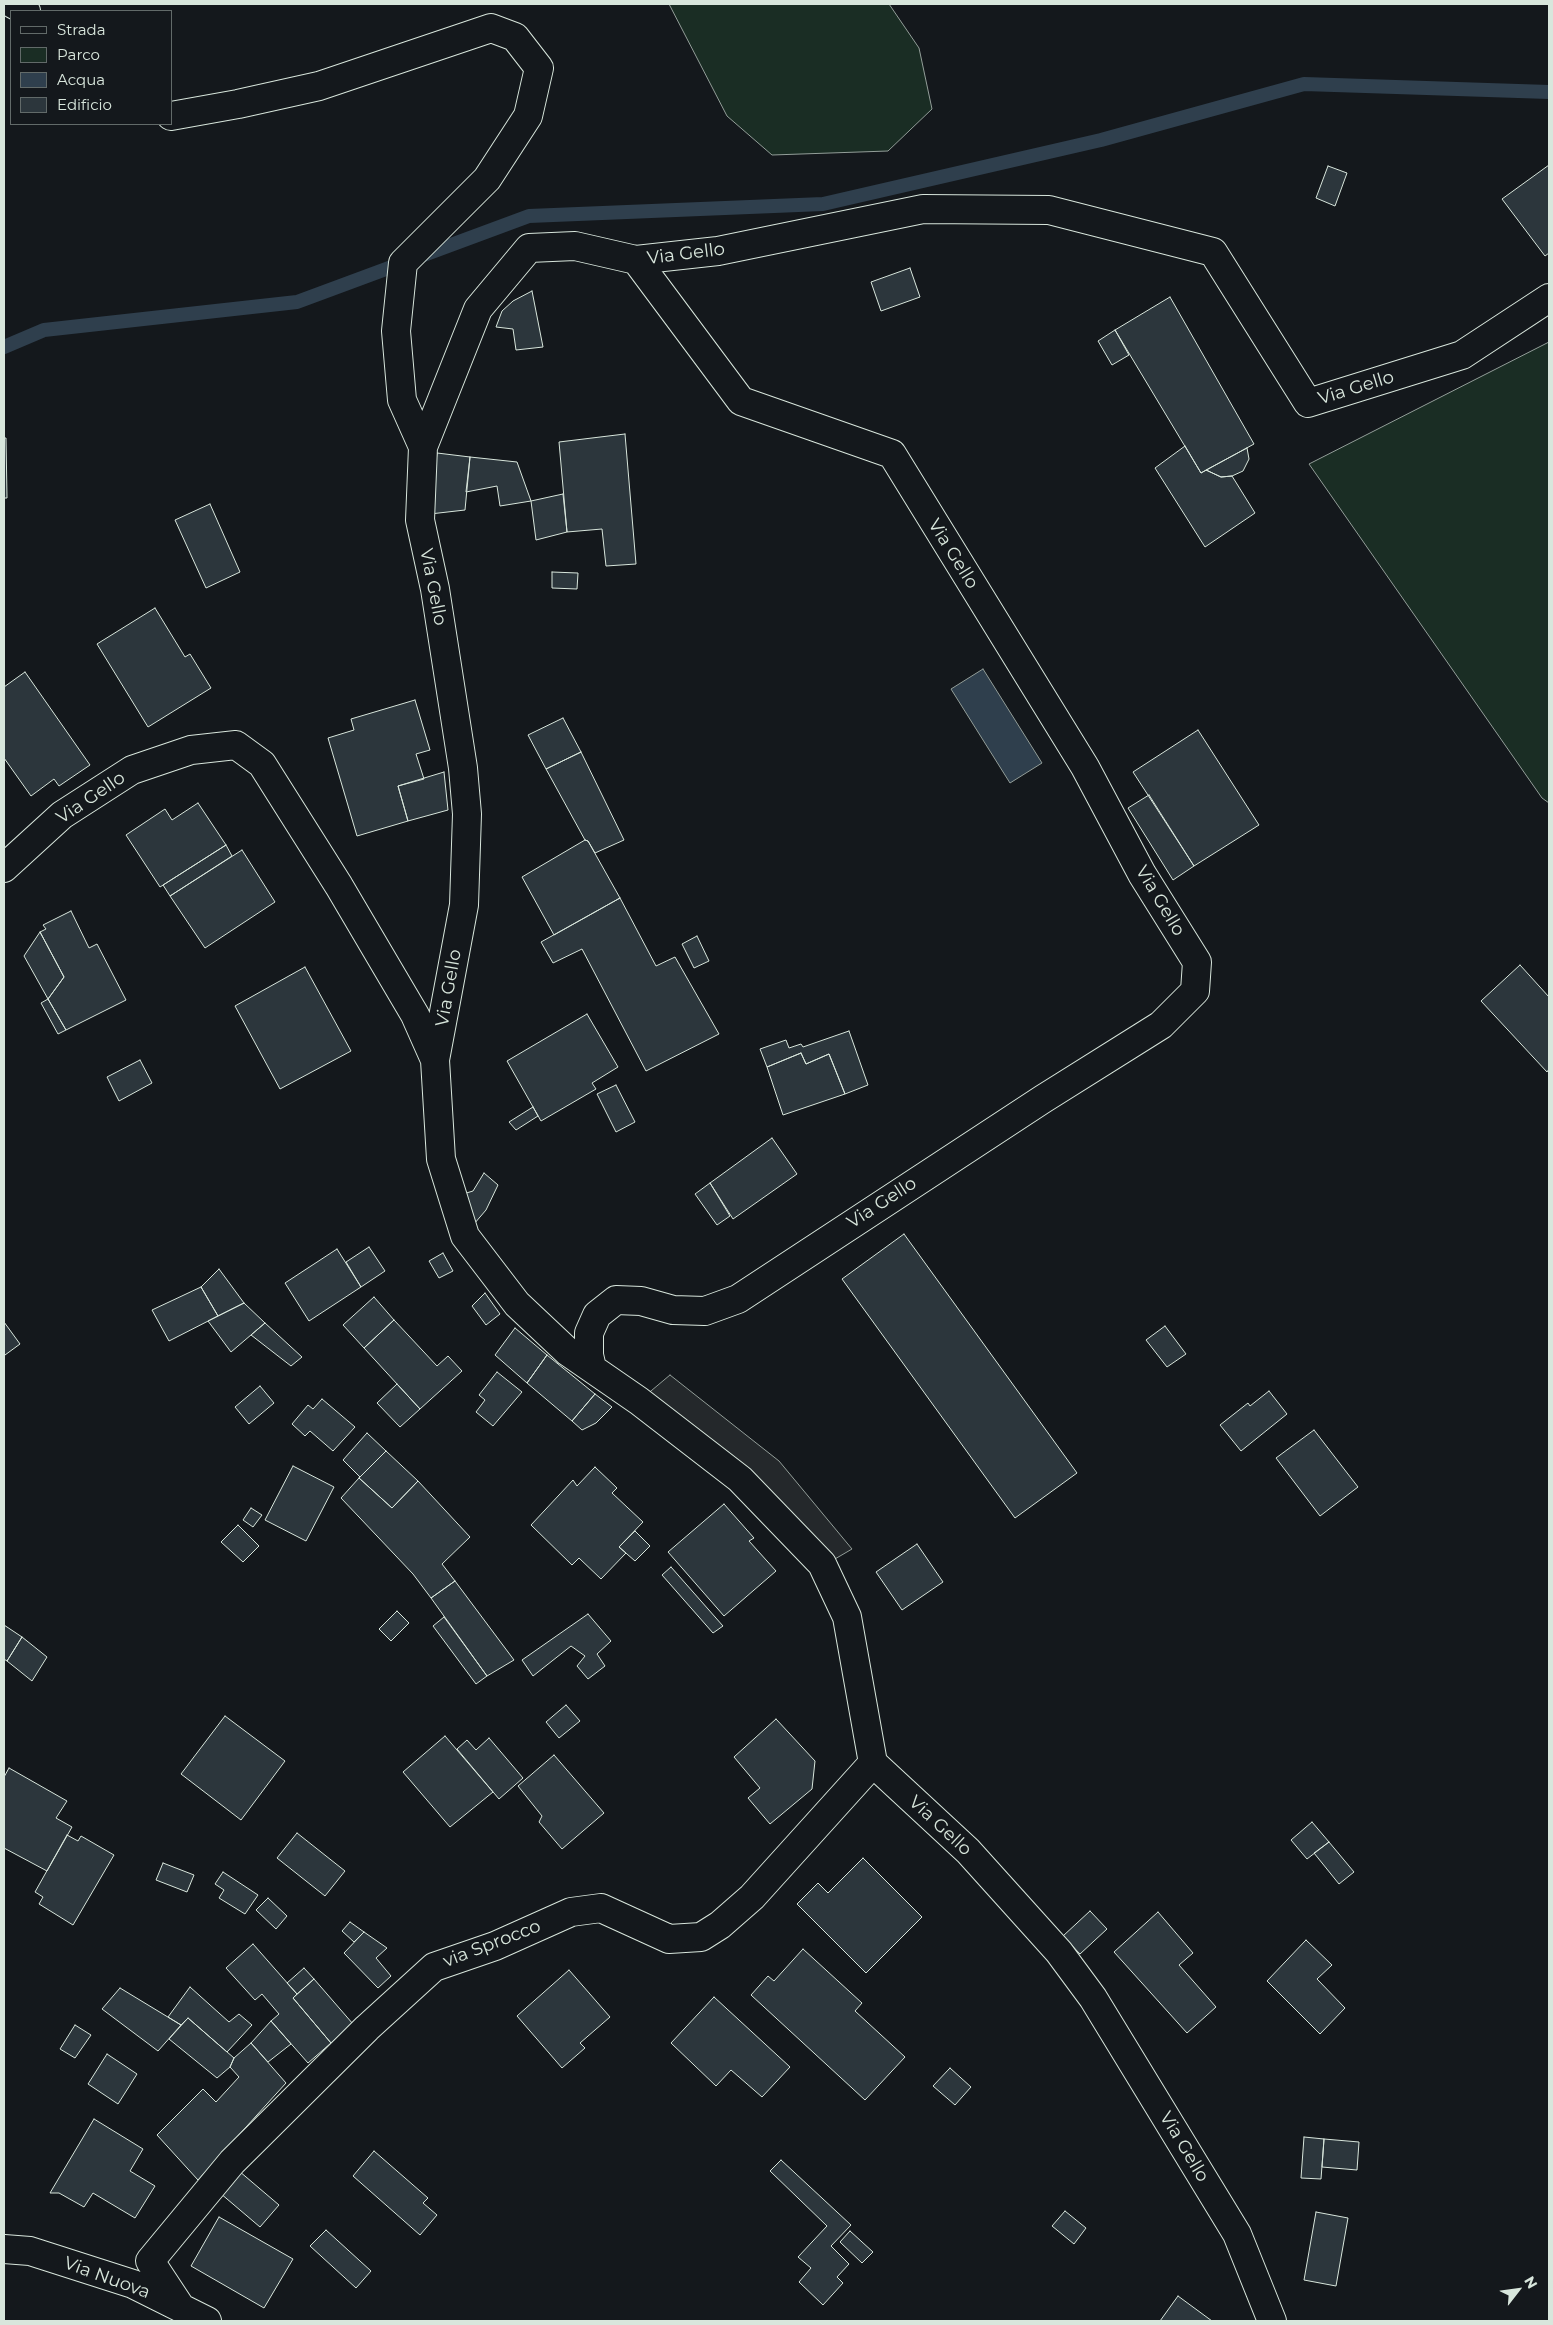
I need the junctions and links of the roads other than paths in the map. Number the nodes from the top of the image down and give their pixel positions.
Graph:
1 (13, 4) edge
2 (24, 10) edge
3 (172, 116) edge
4 (636, 260) junction
5 (1549, 298) edge
6 (423, 447) junction
7 (4, 868) edge
8 (436, 1060) junction
9 (592, 1368) junction
10 (872, 1762) junction
11 (4, 2248) edge
12 (181, 2308) junction
13 (207, 2321) edge
14 (1272, 2321) edge

1 - 2 street
3 - 6 street
4 - 5 street, Via Gello
4 - 6 street, Via Gello
4 - 9 street, Via Gello
6 - 8 street, Via Gello
7 - 8 street, Via Gello
8 - 9 street, Via Gello
9 - 10 street, Via Gello
10 - 12 street, via Sprocco
10 - 14 street, Via Gello
11 - 12 street, Via Nuova
12 - 13 street, Via Nuova

